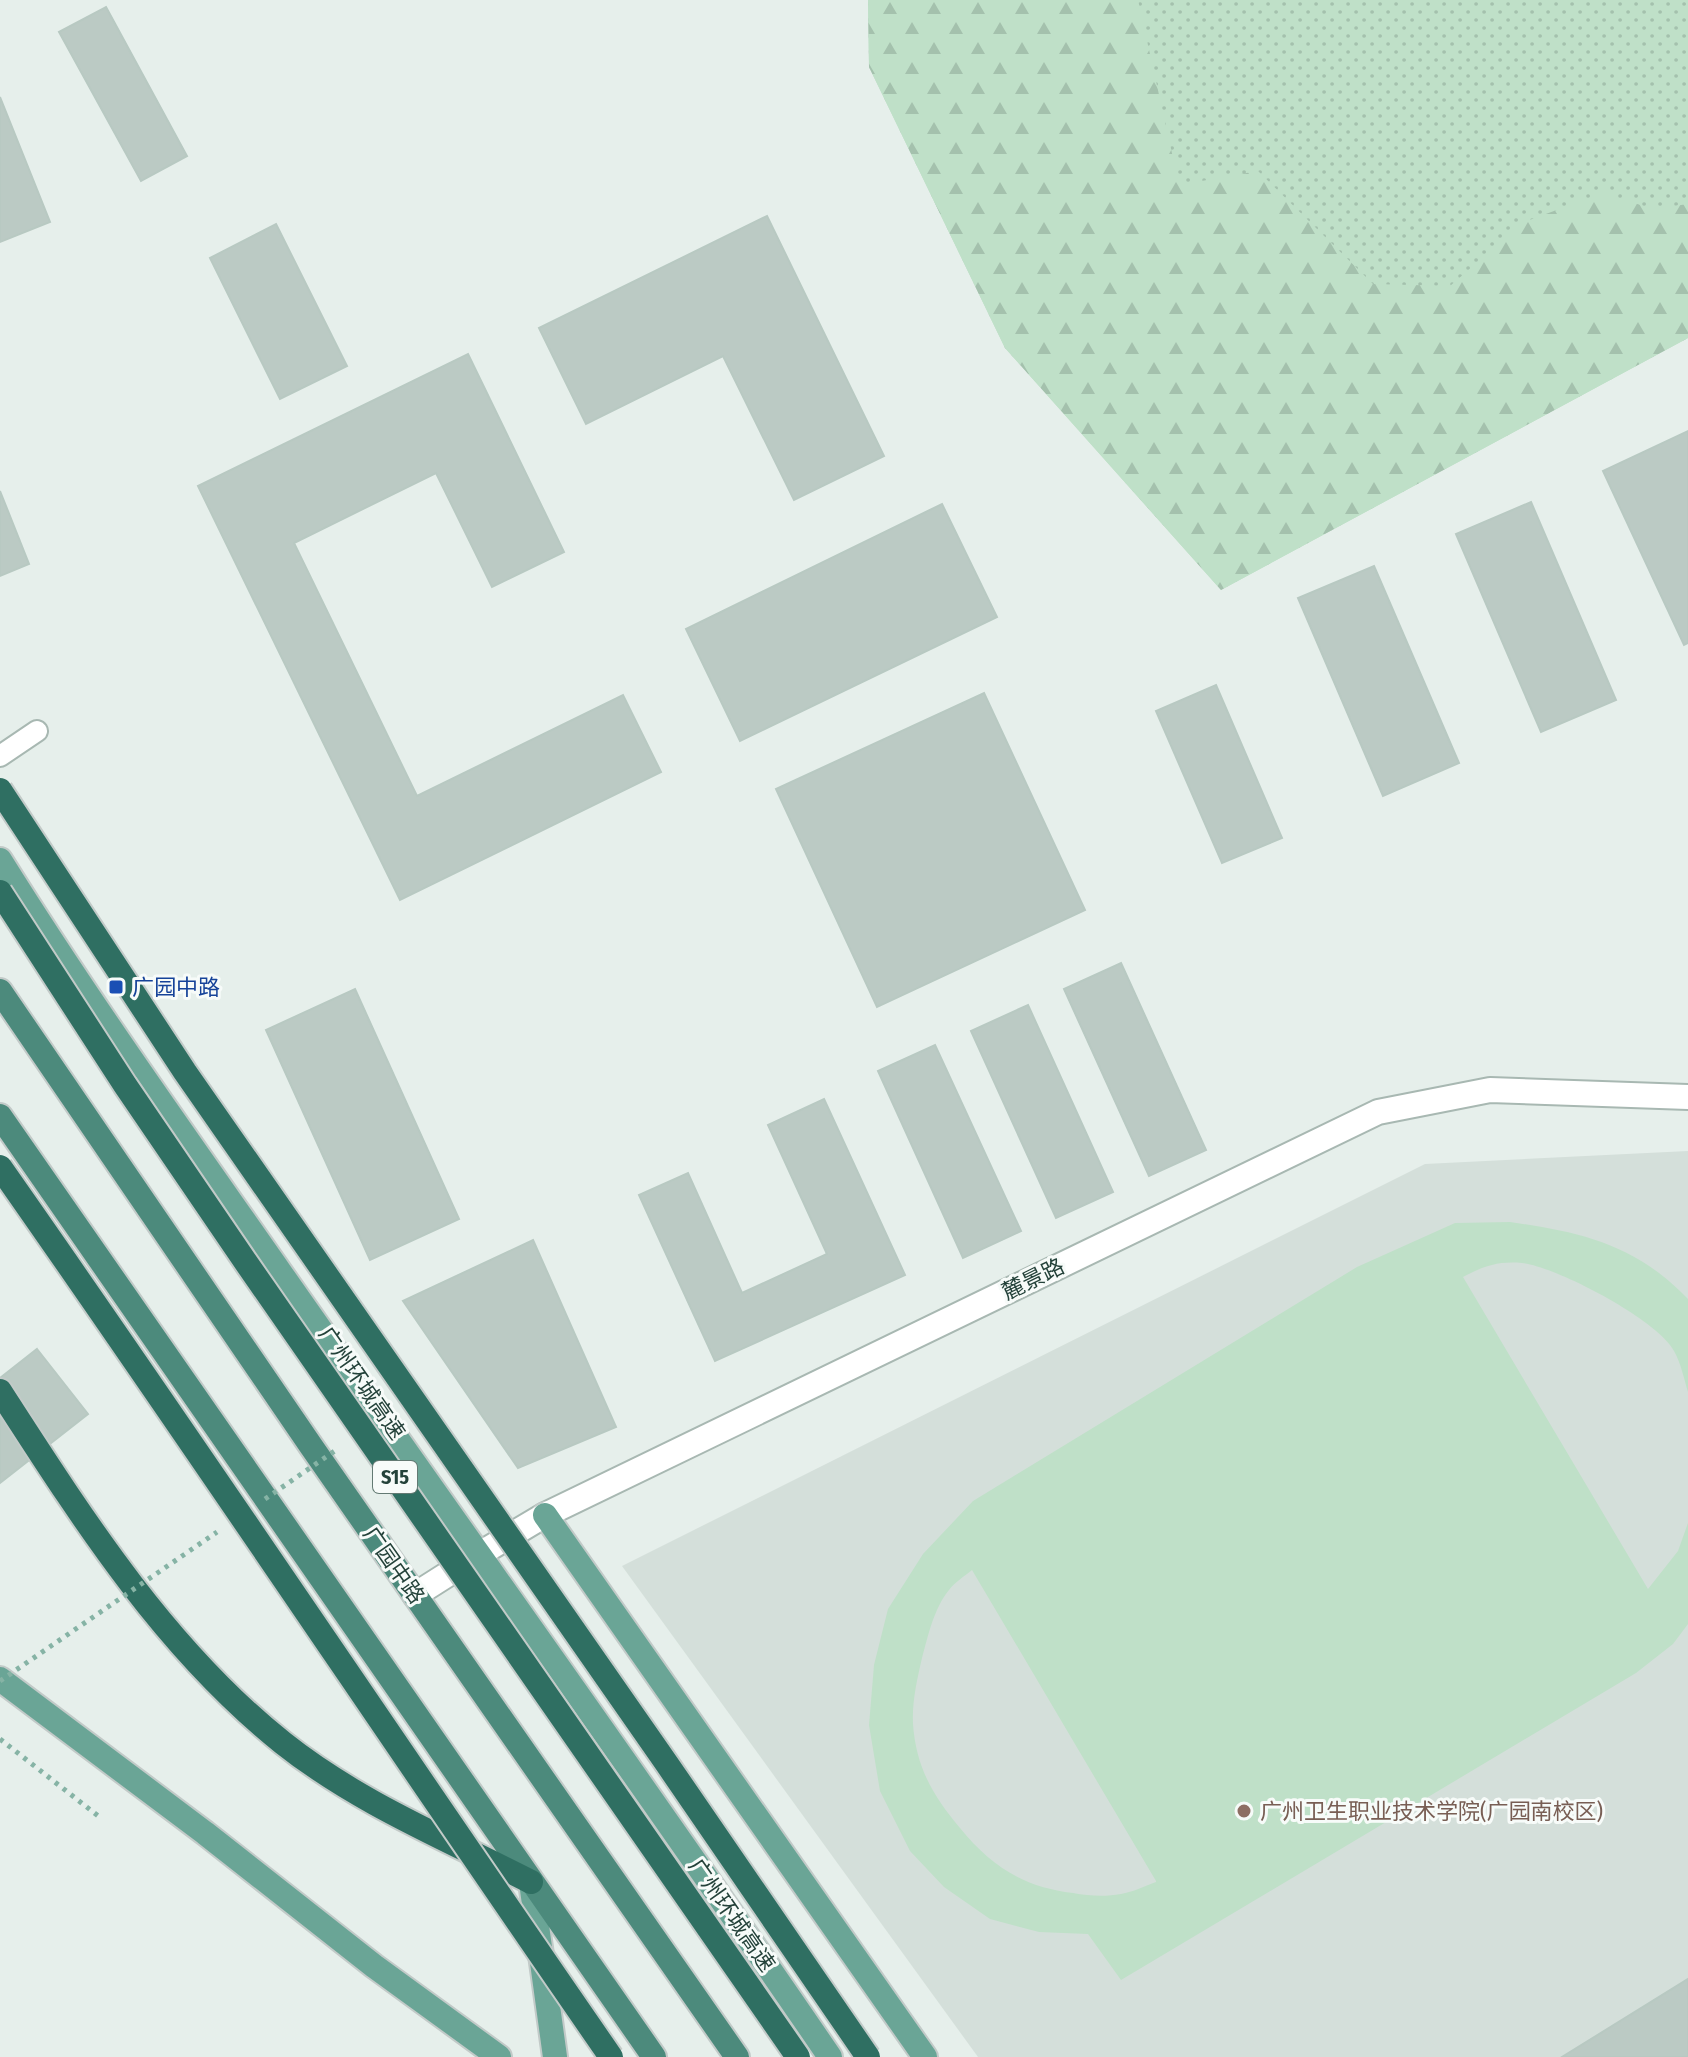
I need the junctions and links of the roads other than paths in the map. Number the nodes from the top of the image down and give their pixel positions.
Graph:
1 (37, 731) dead end
2 (0, 756) edge
3 (0, 790) edge
4 (0, 860) edge
5 (0, 892) edge
6 (0, 991) edge
7 (1688, 1097) edge
8 (0, 1116) edge
9 (0, 1167) edge
10 (0, 1391) edge
11 (545, 1515) junction
12 (478, 1555) junction
13 (415, 1595) junction
14 (0, 1680) edge
15 (531, 1882) junction
16 (783, 1988) junction
17 (499, 2057) edge
18 (555, 2057) edge
19 (611, 2057) edge
20 (654, 2057) edge
21 (737, 2057) edge
22 (798, 2057) edge
23 (830, 2057) edge
24 (868, 2057) edge
25 (925, 2057) edge

1 - 2 lane
3 - 24 highway, bridge
4 - 12 main road
5 - 22 highway, 广州环城高速 / S15, bridge
6 - 13 highway, 广园中路
7 - 11 street, 麓景路
8 - 15 highway
9 - 19 highway, bridge
10 - 15 highway
11 - 12 street, 麓景路
11 - 25 main road
12 - 13 street, 麓景路
12 - 16 main road
13 - 21 highway, 广园中路
14 - 17 main road
15 - 18 main road
15 - 20 highway
16 - 22 main road
16 - 23 main road

